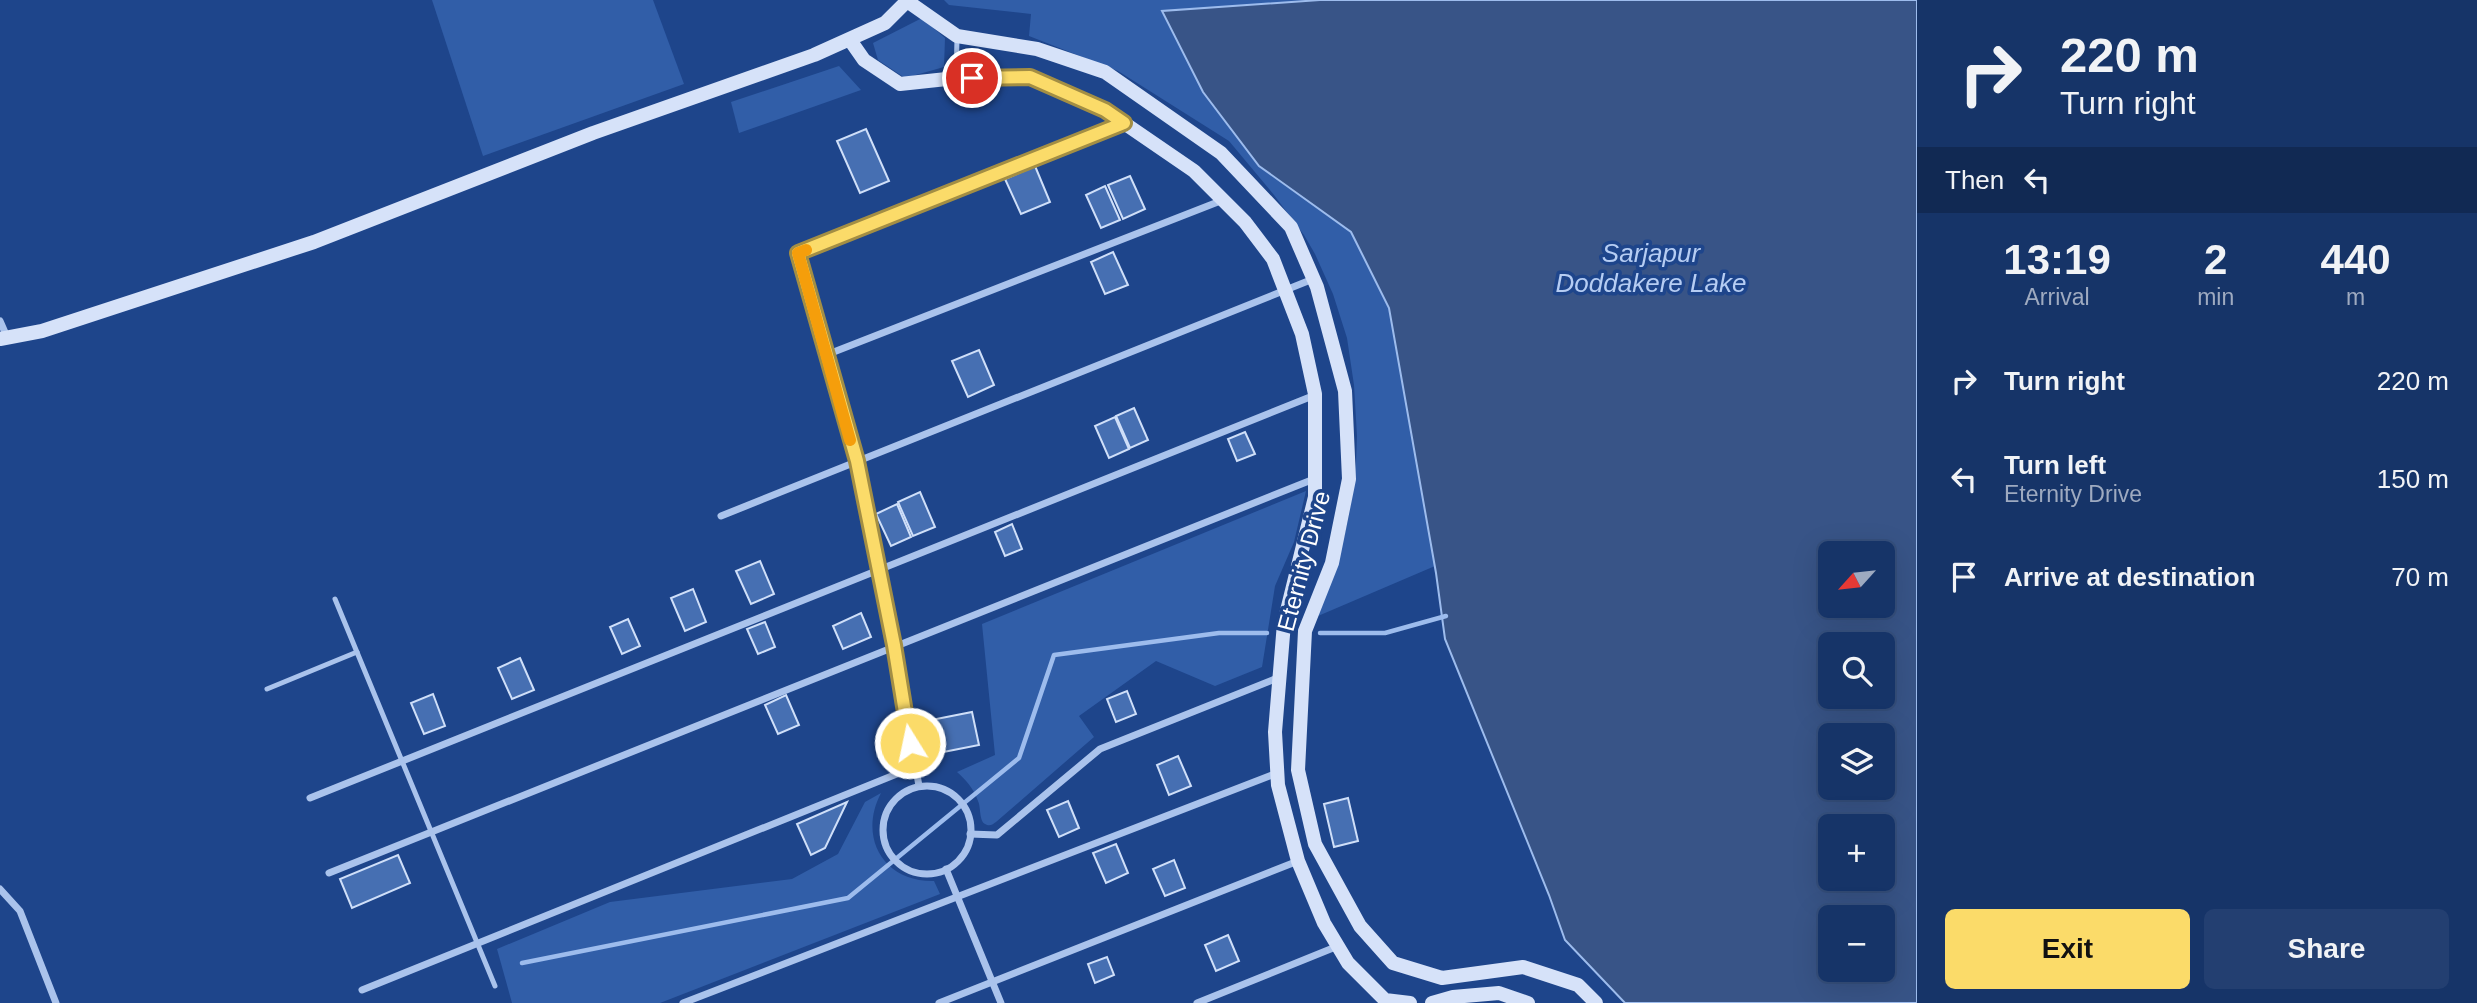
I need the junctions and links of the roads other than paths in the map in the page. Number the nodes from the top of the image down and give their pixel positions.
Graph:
1 (907, 1) edge
2 (957, 36) junction
3 (850, 40) junction
4 (956, 78) junction
5 (1124, 123) junction
6 (1223, 200) junction
7 (1313, 278) junction
8 (1285, 290) junction
9 (0, 321) edge
10 (4, 338) edge
11 (826, 355) junction
12 (1315, 394) junction
13 (857, 461) junction
14 (1315, 478) junction
15 (721, 516) dead end
16 (879, 568) junction
17 (335, 599) dead end
18 (894, 645) junction
19 (357, 652) junction
20 (1280, 677) junction
21 (267, 689) dead end
22 (402, 761) junction
23 (914, 767) junction
24 (1277, 772) junction
25 (919, 786) junction
26 (310, 798) dead end
27 (431, 832) junction
28 (970, 834) junction
29 (1298, 861) junction
30 (946, 869) junction
31 (329, 873) dead end
32 (0, 890) edge
33 (957, 897) junction
34 (477, 944) junction
35 (1338, 946) junction
36 (992, 982) junction
37 (495, 986) dead end
38 (362, 990) dead end
39 (1499, 993) junction
40 (56, 1003) edge
41 (683, 1003) edge
42 (939, 1003) edge
43 (1001, 1003) edge
44 (1197, 1003) edge
45 (1410, 1003) edge
46 (1432, 1003) edge
47 (1473, 1003) edge
48 (1528, 1003) edge
49 (1596, 1003) edge

1 - 2 street, Eternity Drive
1 - 3 street
2 - 4 lane
2 - 7 street, Eternity Drive
3 - 4 street, Eternity Drive
3 - 10 street
4 - 5 street, Eternity Drive
5 - 6 street, Eternity Drive
5 - 11 street
6 - 8 street, Eternity Drive
6 - 11 street
7 - 8 street
7 - 49 street, Eternity Drive
8 - 12 street, Eternity Drive
8 - 13 street
9 - 10 street
11 - 13 street
12 - 14 street, Eternity Drive
12 - 16 street
13 - 15 street
13 - 16 street
14 - 18 street
14 - 20 street, Eternity Drive
16 - 18 street
16 - 22 street
17 - 19 lane
18 - 23 street
18 - 27 street
19 - 21 lane
19 - 22 lane
20 - 24 street, Eternity Drive
20 - 28 street
22 - 26 street
22 - 27 lane
23 - 25 street
23 - 34 street
24 - 29 street, Eternity Drive
24 - 33 street
25 - 28 street
25 - 30 street
27 - 31 street
27 - 34 lane
28 - 30 street
29 - 35 street, Eternity Drive
29 - 36 street
30 - 33 street
32 - 40 street
33 - 36 street
33 - 41 street
34 - 37 lane
34 - 38 street
35 - 44 street
35 - 45 street, Eternity Drive
36 - 42 street
36 - 43 street
39 - 46 street
39 - 47 street
39 - 48 street

